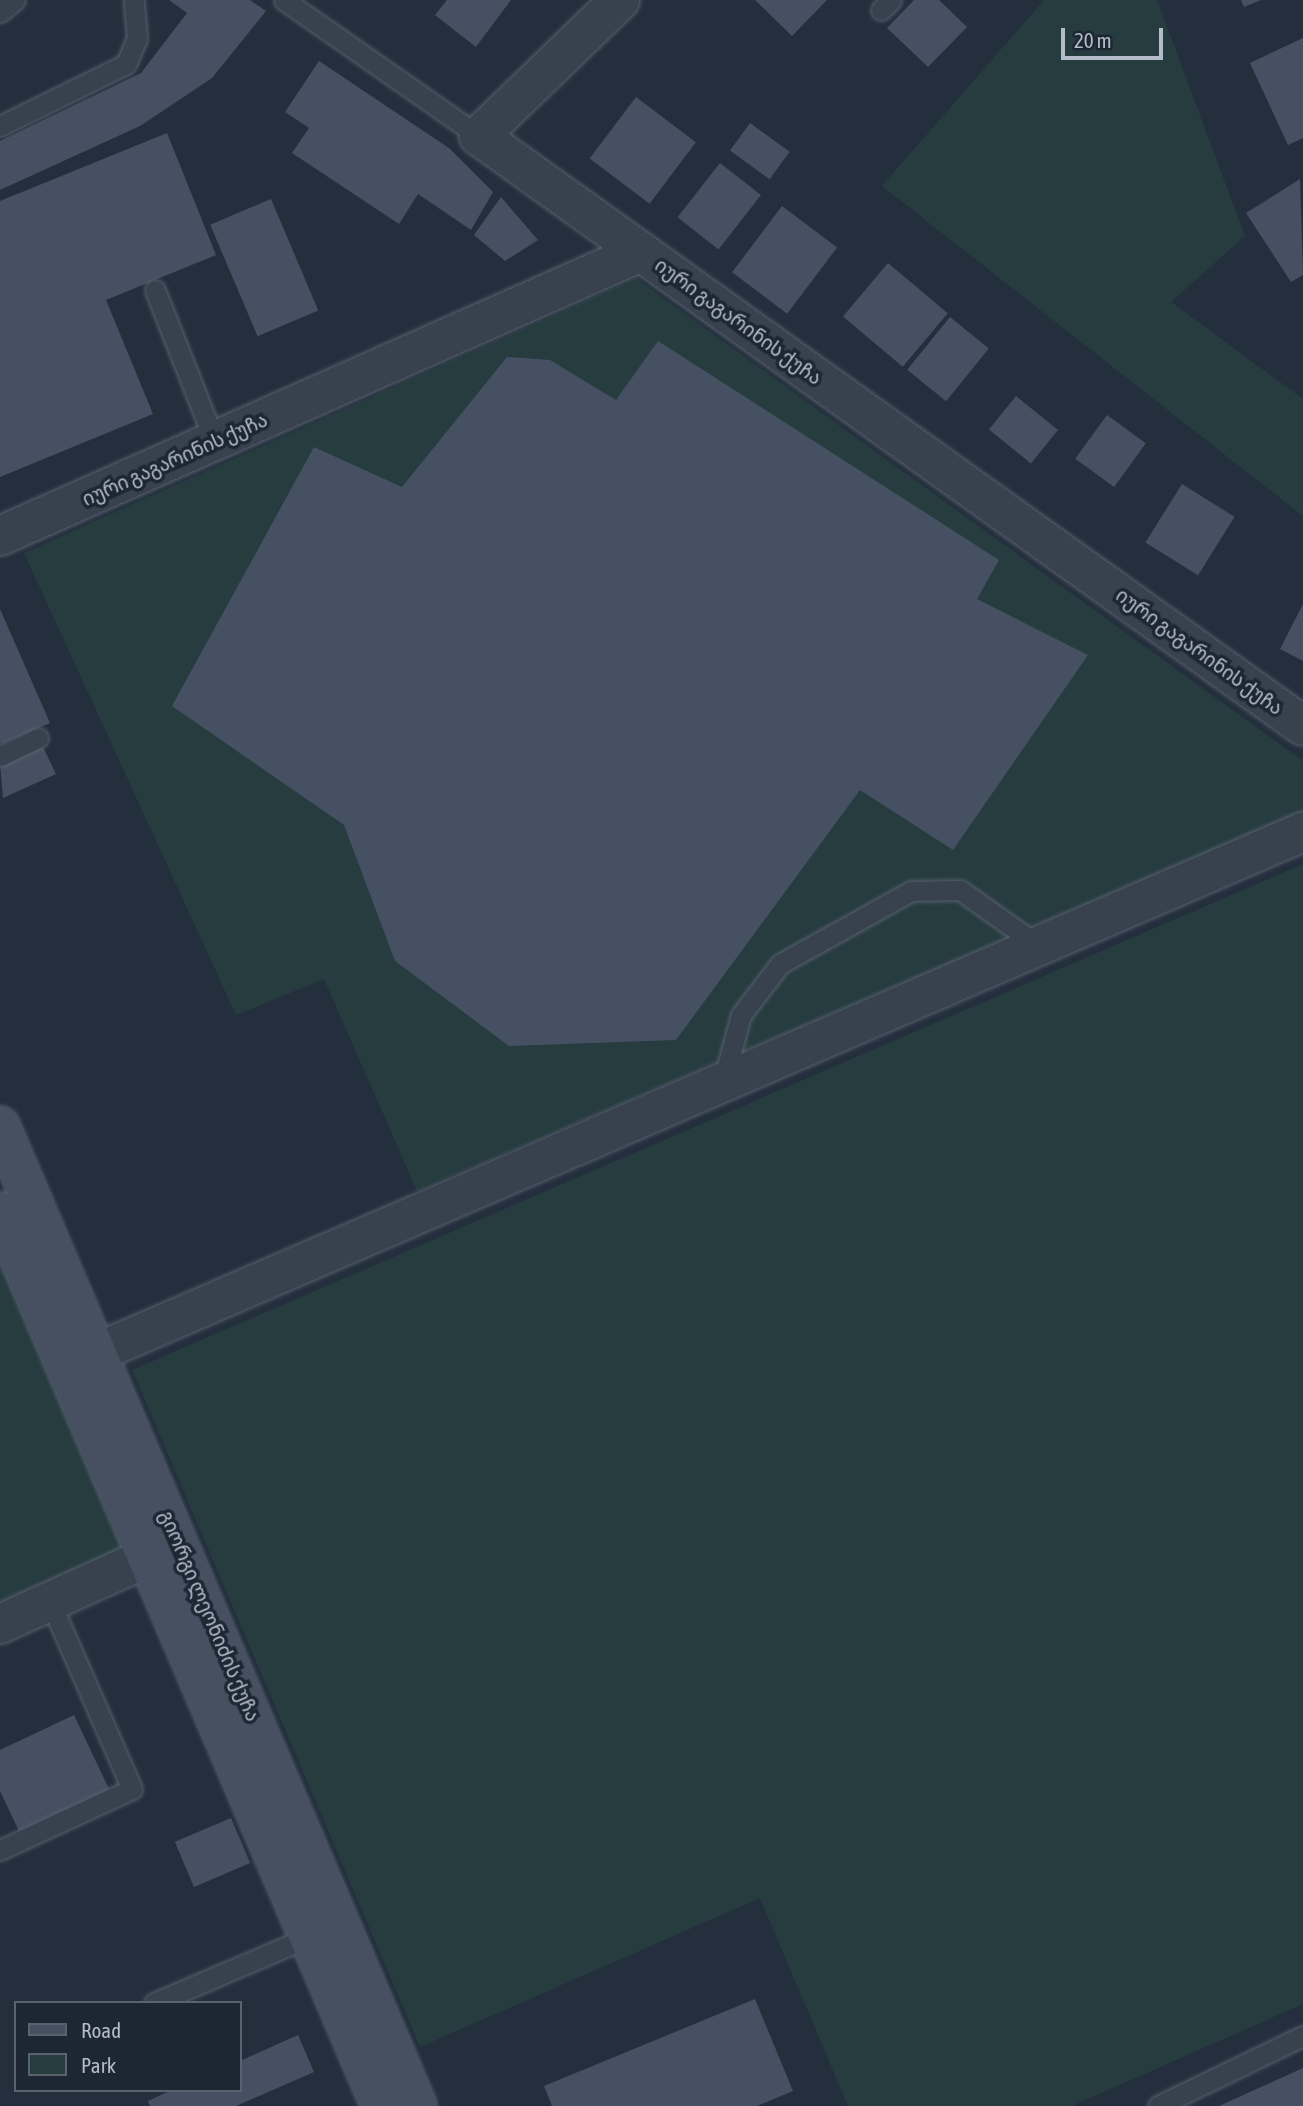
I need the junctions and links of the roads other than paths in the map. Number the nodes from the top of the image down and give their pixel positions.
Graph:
1 (15, 0) edge
2 (134, 0) edge
3 (284, 0) edge
4 (620, 0) edge
5 (0, 12) edge
6 (0, 126) edge
7 (479, 136) junction
8 (641, 252) junction
9 (155, 290) dead end
10 (215, 442) junction
11 (0, 536) edge
12 (1303, 726) edge
13 (38, 738) dead end
14 (0, 756) edge
15 (1303, 832) edge
16 (1039, 946) junction
17 (723, 1082) junction
18 (0, 1126) edge
19 (0, 1212) edge
20 (96, 1353) junction
21 (162, 1551) junction
22 (50, 1601) junction
23 (0, 1623) edge
24 (0, 1850) edge
25 (309, 1937) junction
26 (158, 2001) edge
27 (1303, 2036) edge
28 (381, 2106) edge
29 (417, 2106) edge
30 (1158, 2106) edge

1 - 5 lane
2 - 6 lane
3 - 7 lane
4 - 7 street
7 - 8 street
8 - 10 street, იური გაგარინის ქუჩა
8 - 12 street, იური გაგარინის ქუჩა
9 - 10 lane
10 - 11 street, იური გაგარინის ქუჩა
13 - 14 lane
15 - 16 street
16 - 17 street
16 - 17 lane
17 - 20 street
18 - 20 main road, გიორგი ლეონიძის ქუჩა
19 - 21 main road, გიორგი ლეონიძის ქუჩა
20 - 21 main road, გიორგი ლეონიძის ქუჩა
21 - 22 street
21 - 25 main road, გიორგი ლეონიძის ქუჩა
21 - 29 main road, გიორგი ლეონიძის ქუჩა
22 - 23 street
22 - 24 lane
25 - 26 lane
25 - 28 main road, გიორგი ლეონიძის ქუჩა
27 - 30 lane

